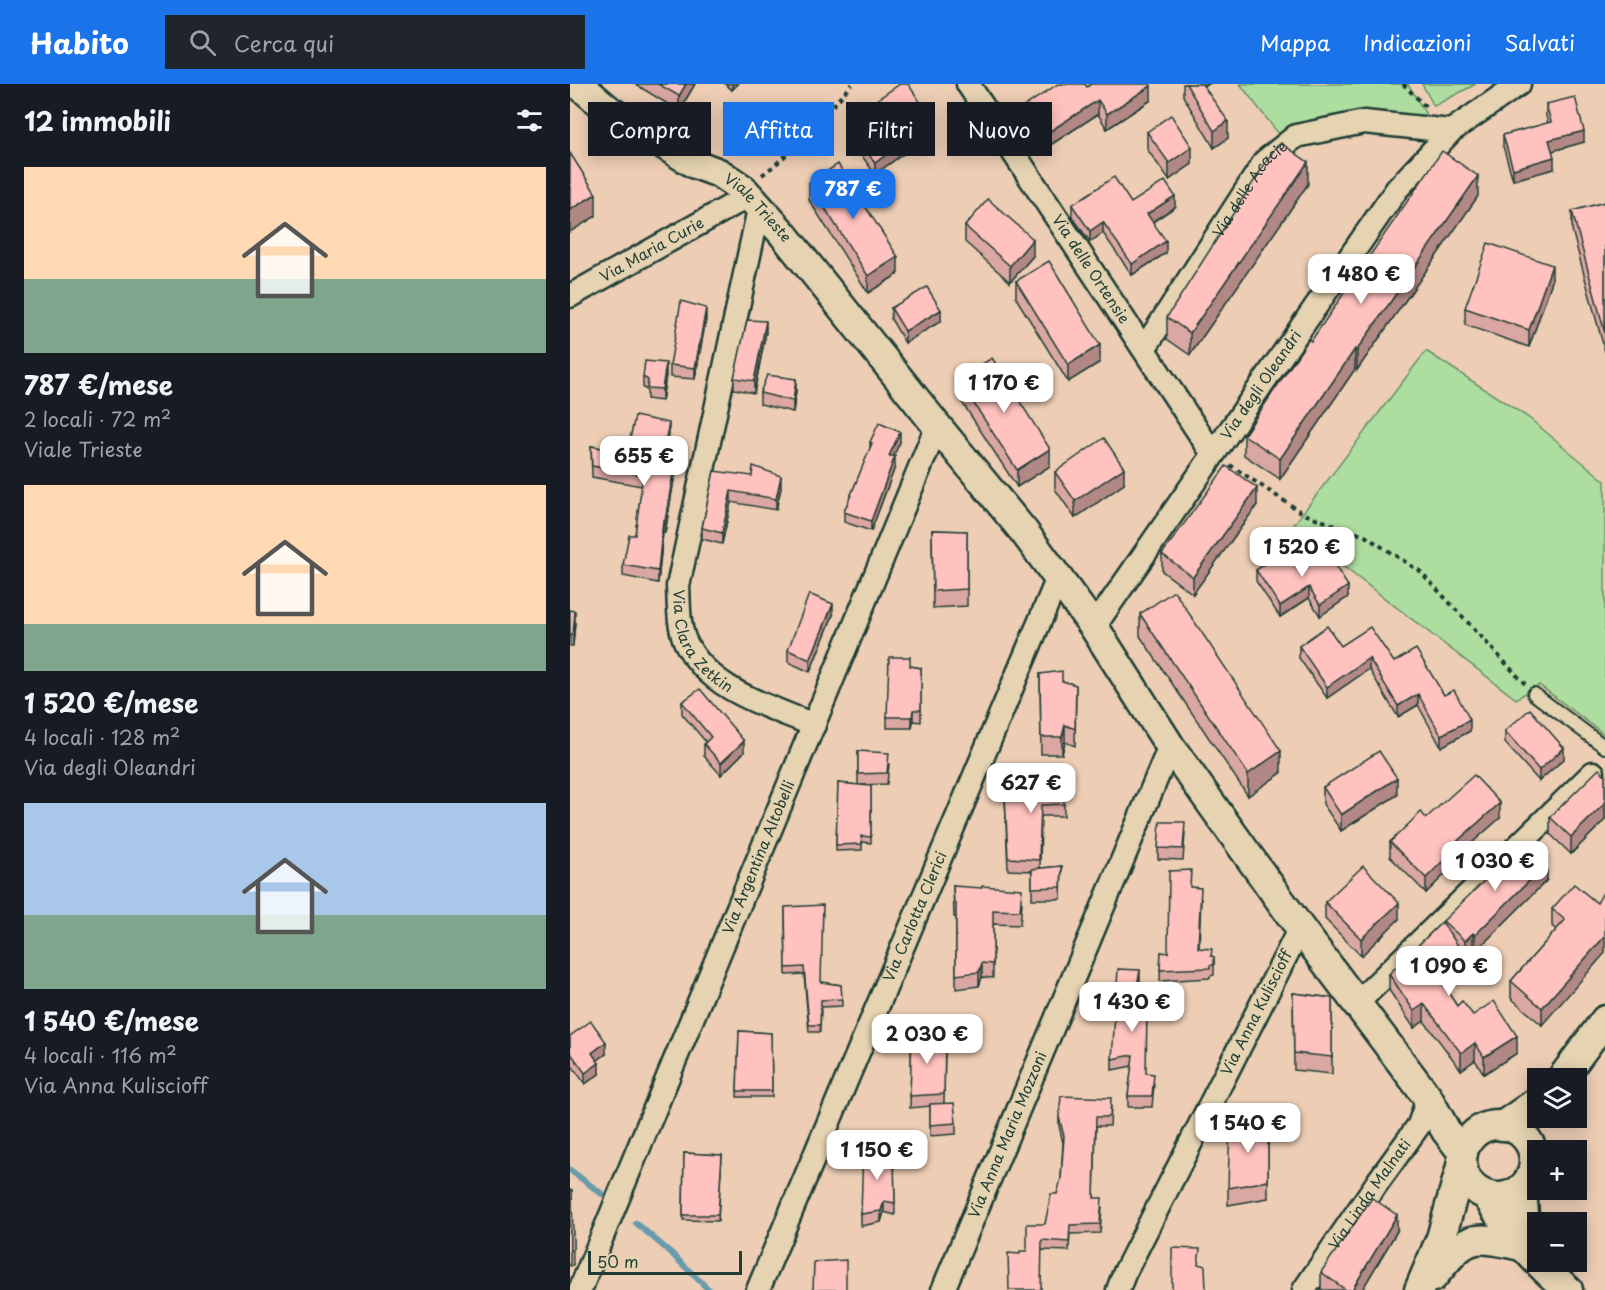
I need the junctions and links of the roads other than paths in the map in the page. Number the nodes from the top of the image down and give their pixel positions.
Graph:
1 (578, 84) edge
2 (968, 84) edge
3 (1519, 84) edge
4 (570, 99) edge
5 (599, 102) edge
6 (588, 104) edge
7 (1451, 131) junction
8 (682, 156) edge
9 (745, 203) junction
10 (570, 296) edge
11 (1144, 349) junction
12 (937, 426) junction
13 (1214, 454) junction
14 (1058, 578) junction
15 (1094, 627) junction
16 (1534, 694) road end
17 (814, 725) junction
18 (1170, 746) junction
19 (1605, 747) edge
20 (1593, 773) edge
21 (1300, 928) junction
22 (1357, 1003) junction
23 (1605, 1020) edge
24 (1569, 1068) edge
25 (1432, 1103) junction
26 (1527, 1108) edge
27 (1496, 1126) junction
28 (1527, 1142) edge
29 (1462, 1158) junction
30 (1527, 1179) edge
31 (1522, 1188) junction
32 (1485, 1195) junction
33 (1527, 1227) edge
34 (1441, 1238) junction
35 (1527, 1249) edge
36 (1527, 1254) edge
37 (1549, 1272) edge
38 (580, 1290) edge
39 (758, 1290) edge
40 (943, 1290) edge
41 (1118, 1290) edge
42 (1304, 1290) edge
43 (1421, 1290) edge
44 (1568, 1290) edge

1 - 5 street, Viale Trieste
2 - 11 street, Via delle Ortensie
3 - 7 street, Via degli Oleandri
4 - 6 street, Viale Trieste
7 - 11 street, Via delle Acacie
7 - 13 street, Via degli Oleandri
8 - 9 street, Viale Trieste
9 - 10 street, Via Maria Curie
9 - 12 street, Viale Trieste
9 - 17 street, Via Clara Zetkin
11 - 13 street, Via delle Ortensie
12 - 14 street, Viale Trieste
12 - 17 street, Via Argentina Altobelli
13 - 15 street, Via degli Oleandri
14 - 15 street, Viale Trieste
14 - 39 street, Via Carlotta Clerici
15 - 18 street, Viale Trieste
16 - 19 lane
17 - 38 street, Via Argentina Altobelli
18 - 21 street, Viale Trieste
18 - 40 street, Via Anna Maria Mozzoni
20 - 22 street
21 - 22 street, Viale Trieste
21 - 41 street, Via Anna Kuliscioff
22 - 25 street, Viale Trieste
23 - 24 street
25 - 27 street
25 - 29 street
25 - 42 street, Via Linda Malnati
26 - 27 street
27 - 28 street
27 - 29 street
29 - 32 street
29 - 34 street
30 - 31 street
31 - 32 street
31 - 33 street
32 - 34 street
32 - 35 street
34 - 43 street
36 - 43 street
37 - 44 street

